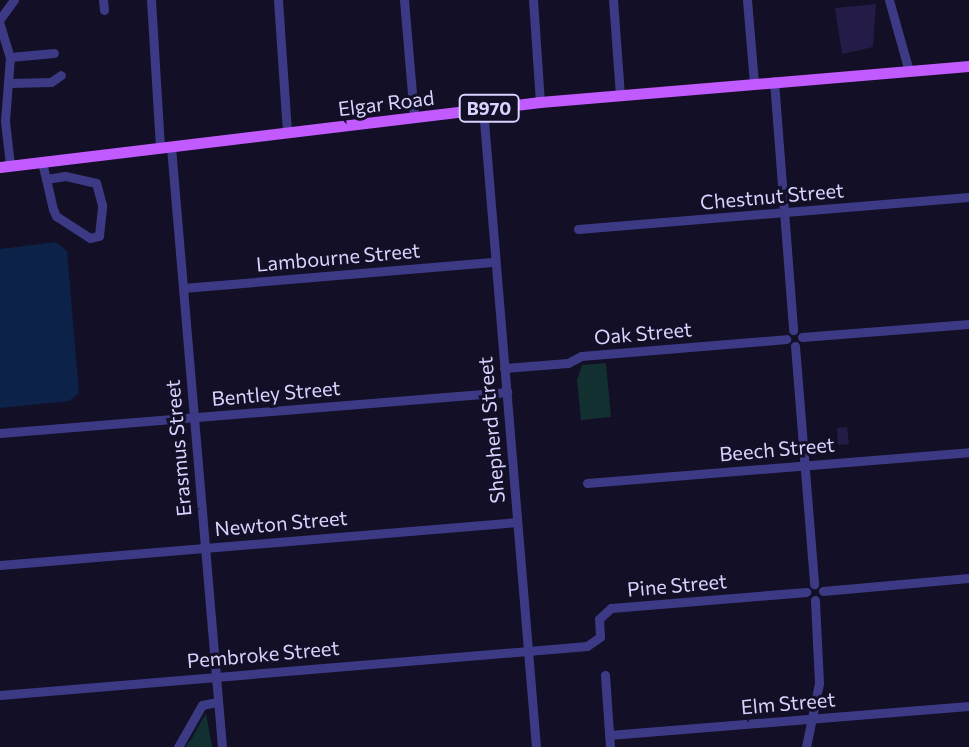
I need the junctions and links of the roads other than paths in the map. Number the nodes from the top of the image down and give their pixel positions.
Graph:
1 (14, 0) edge
2 (151, 0) edge
3 (278, 0) edge
4 (404, 0) edge
5 (533, 0) edge
6 (613, 0) edge
7 (747, 0) edge
8 (889, 0) edge
9 (0, 19) edge
10 (0, 25) edge
11 (54, 53) dead end
12 (10, 57) junction
13 (969, 66) edge
14 (909, 71) junction
15 (61, 75) dead end
16 (774, 81) junction
17 (10, 83) junction
18 (754, 83) junction
19 (620, 95) junction
20 (540, 102) junction
21 (483, 109) junction
22 (414, 117) junction
23 (287, 133) junction
24 (166, 147) junction
25 (42, 162) junction
26 (5, 166) edge
27 (46, 179) junction
28 (969, 197) edge
29 (784, 213) junction
30 (578, 229) dead end
31 (495, 262) junction
32 (183, 288) junction
33 (969, 324) edge
34 (793, 330) junction
35 (802, 337) junction
36 (786, 339) junction
37 (795, 346) junction
38 (504, 368) junction
39 (507, 392) junction
40 (194, 417) junction
41 (0, 433) edge
42 (969, 452) edge
43 (804, 465) junction
44 (587, 483) dead end
45 (517, 522) junction
46 (204, 548) junction
47 (0, 565) edge
48 (969, 578) edge
49 (814, 584) junction
50 (823, 591) junction
51 (806, 592) junction
52 (815, 600) junction
53 (528, 650) junction
54 (605, 675) dead end
55 (216, 677) junction
56 (0, 695) edge
57 (218, 702) junction
58 (969, 706) edge
59 (813, 719) junction
60 (609, 735) junction
61 (178, 747) edge
62 (222, 747) edge
63 (536, 747) edge
64 (610, 747) edge
65 (806, 747) edge

1 - 9 street
2 - 24 street, Erasmus Street
3 - 23 street
4 - 22 street
5 - 20 street
6 - 19 street
7 - 18 street
8 - 14 street
10 - 12 street
11 - 12 street
12 - 17 street
13 - 14 main road, Elgar Road / B970
14 - 16 main road, Elgar Road / B970
15 - 17 street
16 - 18 main road, Elgar Road / B970
16 - 29 street
17 - 26 street
18 - 19 main road, Elgar Road / B970
19 - 20 main road, Elgar Road / B970
20 - 21 main road, Elgar Road / B970
21 - 22 main road, Elgar Road / B970
21 - 31 street, Shepherd Street
22 - 23 main road, Elgar Road / B970
23 - 24 main road, Elgar Road / B970
24 - 25 main road, Elgar Road / B970
24 - 32 street, Erasmus Street
25 - 26 main road, Elgar Road / B970
25 - 27 street
27 - 27 street
28 - 29 street, Chestnut Street
29 - 30 street, Chestnut Street
29 - 34 street
31 - 32 street, Lambourne Street
31 - 38 street, Shepherd Street
32 - 40 street, Erasmus Street
33 - 35 street
34 - 35 street
34 - 36 street
35 - 37 street
36 - 37 street
36 - 38 street, Oak Street
37 - 43 street
38 - 39 street, Shepherd Street
39 - 40 street, Bentley Street
39 - 45 street, Shepherd Street
40 - 41 street, Bentley Street
40 - 46 street, Erasmus Street
42 - 43 street, Beech Street
43 - 44 street, Beech Street
43 - 49 street
45 - 46 street, Newton Street
45 - 53 street, Shepherd Street
46 - 47 street, Newton Street
46 - 55 street, Erasmus Street
48 - 50 street
49 - 50 street
49 - 51 street
50 - 52 street
51 - 52 street
51 - 53 street, Pine Street
52 - 59 street
53 - 55 street, Pembroke Street
53 - 63 street, Shepherd Street
54 - 60 street
55 - 56 street, Pembroke Street
55 - 57 street, Erasmus Street
57 - 61 street
57 - 62 street, Erasmus Street
58 - 59 street, Elm Street
59 - 60 street, Elm Street
59 - 65 street
60 - 64 street

